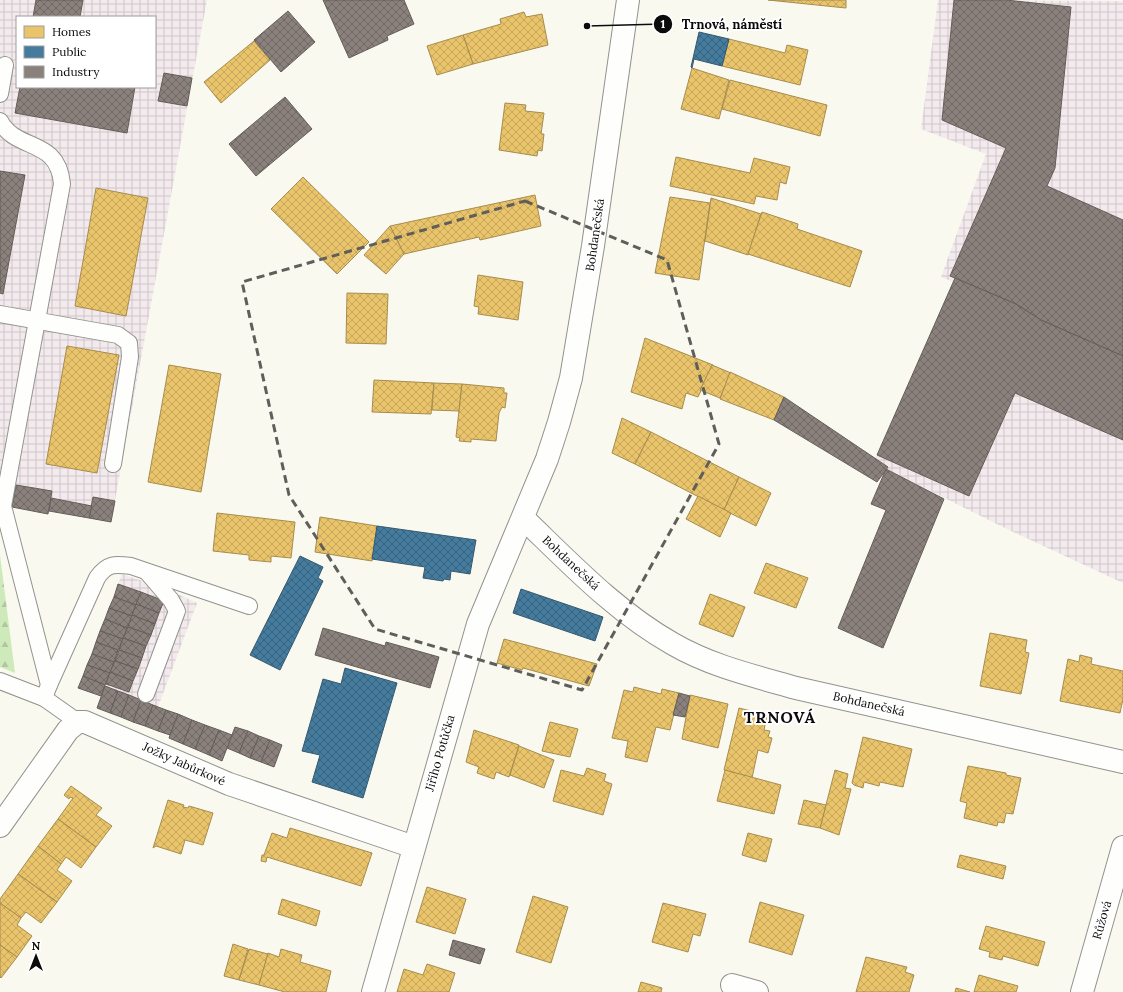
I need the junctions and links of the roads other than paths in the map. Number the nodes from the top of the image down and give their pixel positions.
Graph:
1 (628, 0) edge
2 (5, 65) dead end
3 (0, 94) edge
4 (0, 121) edge
5 (0, 314) edge
6 (37, 320) junction
7 (113, 464) dead end
8 (5, 470) edge
9 (523, 518) junction
10 (146, 571) junction
11 (249, 606) dead end
12 (0, 681) edge
13 (47, 691) junction
14 (146, 694) dead end
15 (78, 722) junction
16 (1123, 762) edge
17 (0, 826) edge
18 (414, 847) junction
19 (1123, 847) edge
20 (732, 985) dead end
21 (373, 992) edge
22 (757, 992) edge
23 (1082, 992) edge

1 - 9 street, Bohdanečská
2 - 3 lane
4 - 6 lane
5 - 6 lane
6 - 7 lane
6 - 8 lane
8 - 13 lane
9 - 16 street, Bohdanečská
9 - 18 street, Jiřího Potůčka
10 - 11 lane
10 - 13 lane
10 - 14 lane
12 - 13 lane
13 - 15 lane
15 - 17 street
15 - 18 street, Jožky Jabůrkové
18 - 21 street, Jiřího Potůčka
19 - 23 street, Růžová
20 - 22 street

